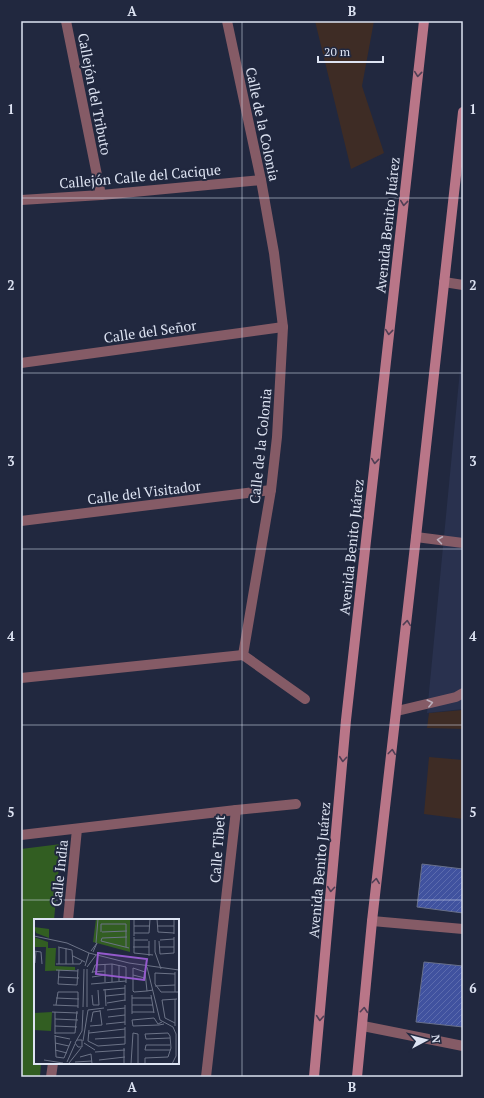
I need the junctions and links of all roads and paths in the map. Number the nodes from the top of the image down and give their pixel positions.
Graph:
1 (66, 21) edge
2 (227, 21) edge
3 (424, 21) edge
4 (463, 112) edge
5 (261, 180) junction
6 (101, 195) junction
7 (21, 200) edge
8 (444, 282) junction
9 (463, 285) edge
10 (283, 327) junction
11 (21, 363) edge
12 (271, 490) junction
13 (21, 521) edge
14 (416, 537) junction
15 (463, 543) edge
16 (243, 655) junction
17 (21, 678) edge
18 (463, 693) edge
19 (305, 699) dead end
20 (397, 711) junction
21 (296, 804) dead end
22 (236, 810) junction
23 (77, 829) junction
24 (21, 835) edge
25 (68, 919) edge
26 (372, 921) junction
27 (463, 929) edge
28 (363, 1026) junction
29 (463, 1046) edge
30 (53, 1064) edge
31 (51, 1077) edge
32 (206, 1077) edge
33 (314, 1077) edge
34 (357, 1077) edge

1 - 6 street, Callejón del Tributo
2 - 5 street, Calle de la Colonia
3 -> 33 main road, Avenida Benito Juárez
4 - 8 main road
5 - 6 street, Callejón Calle del Cacique
5 - 10 street, Calle de la Colonia
6 - 7 street, Callejón Calle del Cacique
8 - 9 street
8 - 14 main road
10 - 11 street, Calle del Señor
10 - 12 street, Calle de la Colonia
12 - 13 street, Calle del Visitador
12 - 16 street, Calle de la Colonia
15 -> 14 street
20 -> 14 main road
16 - 17 street
16 - 19 street
20 -> 18 street
26 -> 20 main road
21 - 22 street
22 - 23 street, Calle Tibet
22 - 32 street, Calle Tibet
23 - 24 street, Calle Tibet
23 - 25 street, Calle India
26 - 27 street
28 -> 26 main road
28 - 29 street
28 - 34 main road
30 - 31 street

